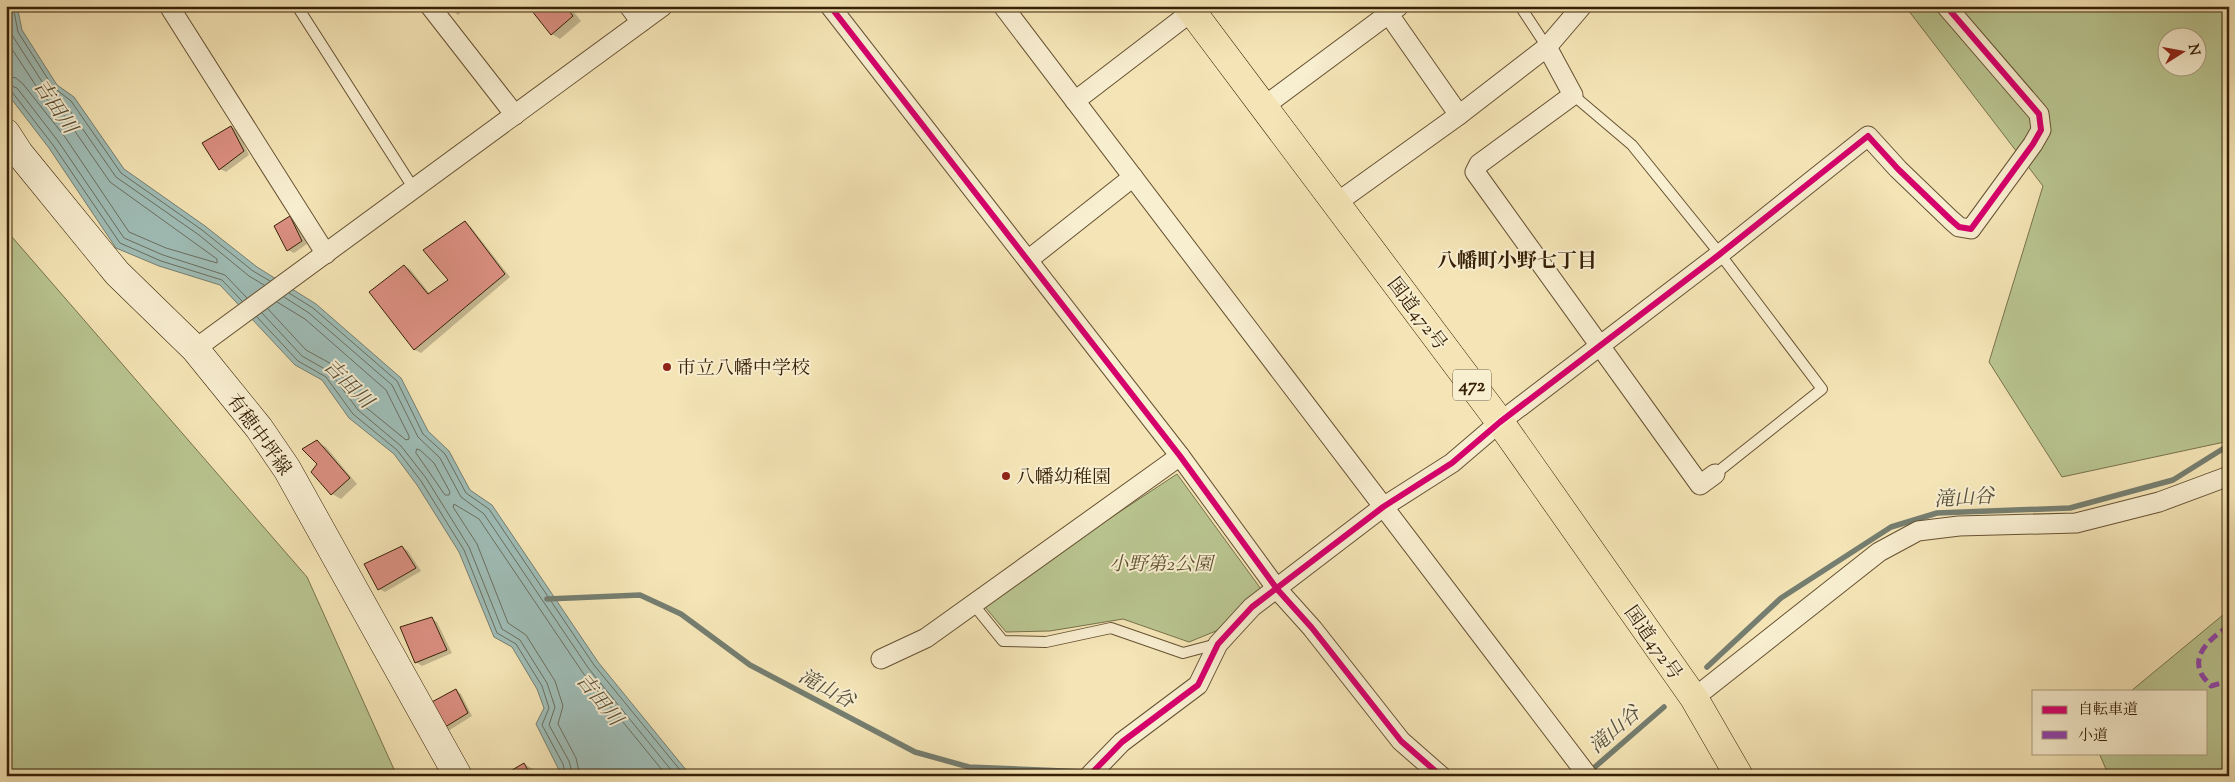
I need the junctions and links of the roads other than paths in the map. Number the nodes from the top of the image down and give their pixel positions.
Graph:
1 (169, 6) edge
2 (297, 6) edge
3 (430, 6) edge
4 (629, 6) edge
5 (663, 6) edge
6 (830, 6) edge
7 (1003, 6) edge
8 (1520, 6) edge
9 (1582, 6) edge
10 (1946, 6) edge
11 (1193, 8) edge
12 (1390, 9) edge
13 (642, 22) junction
14 (1547, 47) junction
15 (1573, 95) junction
16 (1075, 101) junction
17 (1263, 107) junction
18 (515, 115) junction
19 (1459, 115) junction
20 (6, 134) edge
21 (1133, 177) junction
22 (414, 190) junction
23 (1335, 204) junction
24 (326, 254) junction
25 (1720, 254) junction
26 (1028, 260) junction
27 (201, 344) junction
28 (1599, 346) junction
29 (1500, 422) junction
30 (1180, 456) junction
31 (1715, 474) joint
32 (2229, 476) edge
33 (1384, 507) junction
34 (1278, 589) junction
35 (973, 604) junction
36 (1218, 644) junction
37 (881, 659) dead end
38 (1694, 698) junction
39 (458, 776) edge
40 (1089, 776) edge
41 (1441, 776) edge
42 (1588, 776) edge
43 (1739, 776) edge

1 - 24 street
2 - 22 lane
3 - 18 street
4 - 13 street
5 - 13 street
6 - 26 street
7 - 16 street
8 - 14 lane
9 - 14 street
10 - 25 street
11 - 16 street
11 - 17 highway, 国道472号 / 472
12 - 17 street
12 - 19 street
13 - 18 street
14 - 15 street
14 - 19 street
15 - 25 lane
15 - 28 street
16 - 21 street
17 - 23 highway, 国道472号 / 472
18 - 22 street
19 - 23 street
20 - 27 main road, 有穂中坪線
21 - 26 street
21 - 33 street
22 - 24 street
23 - 29 highway, 国道472号 / 472
24 - 27 street
25 - 28 street
25 - 31 lane
26 - 30 street
27 - 39 main road, 有穂中坪線
28 - 29 street
28 - 31 street
29 - 33 street
29 - 38 highway, 国道472号 / 472
30 - 34 street
30 - 35 street
32 - 38 street
33 - 34 street
33 - 42 street
34 - 36 street
34 - 41 street
35 - 36 lane
35 - 37 street
36 - 40 street
38 - 43 highway, 国道472号 / 472

